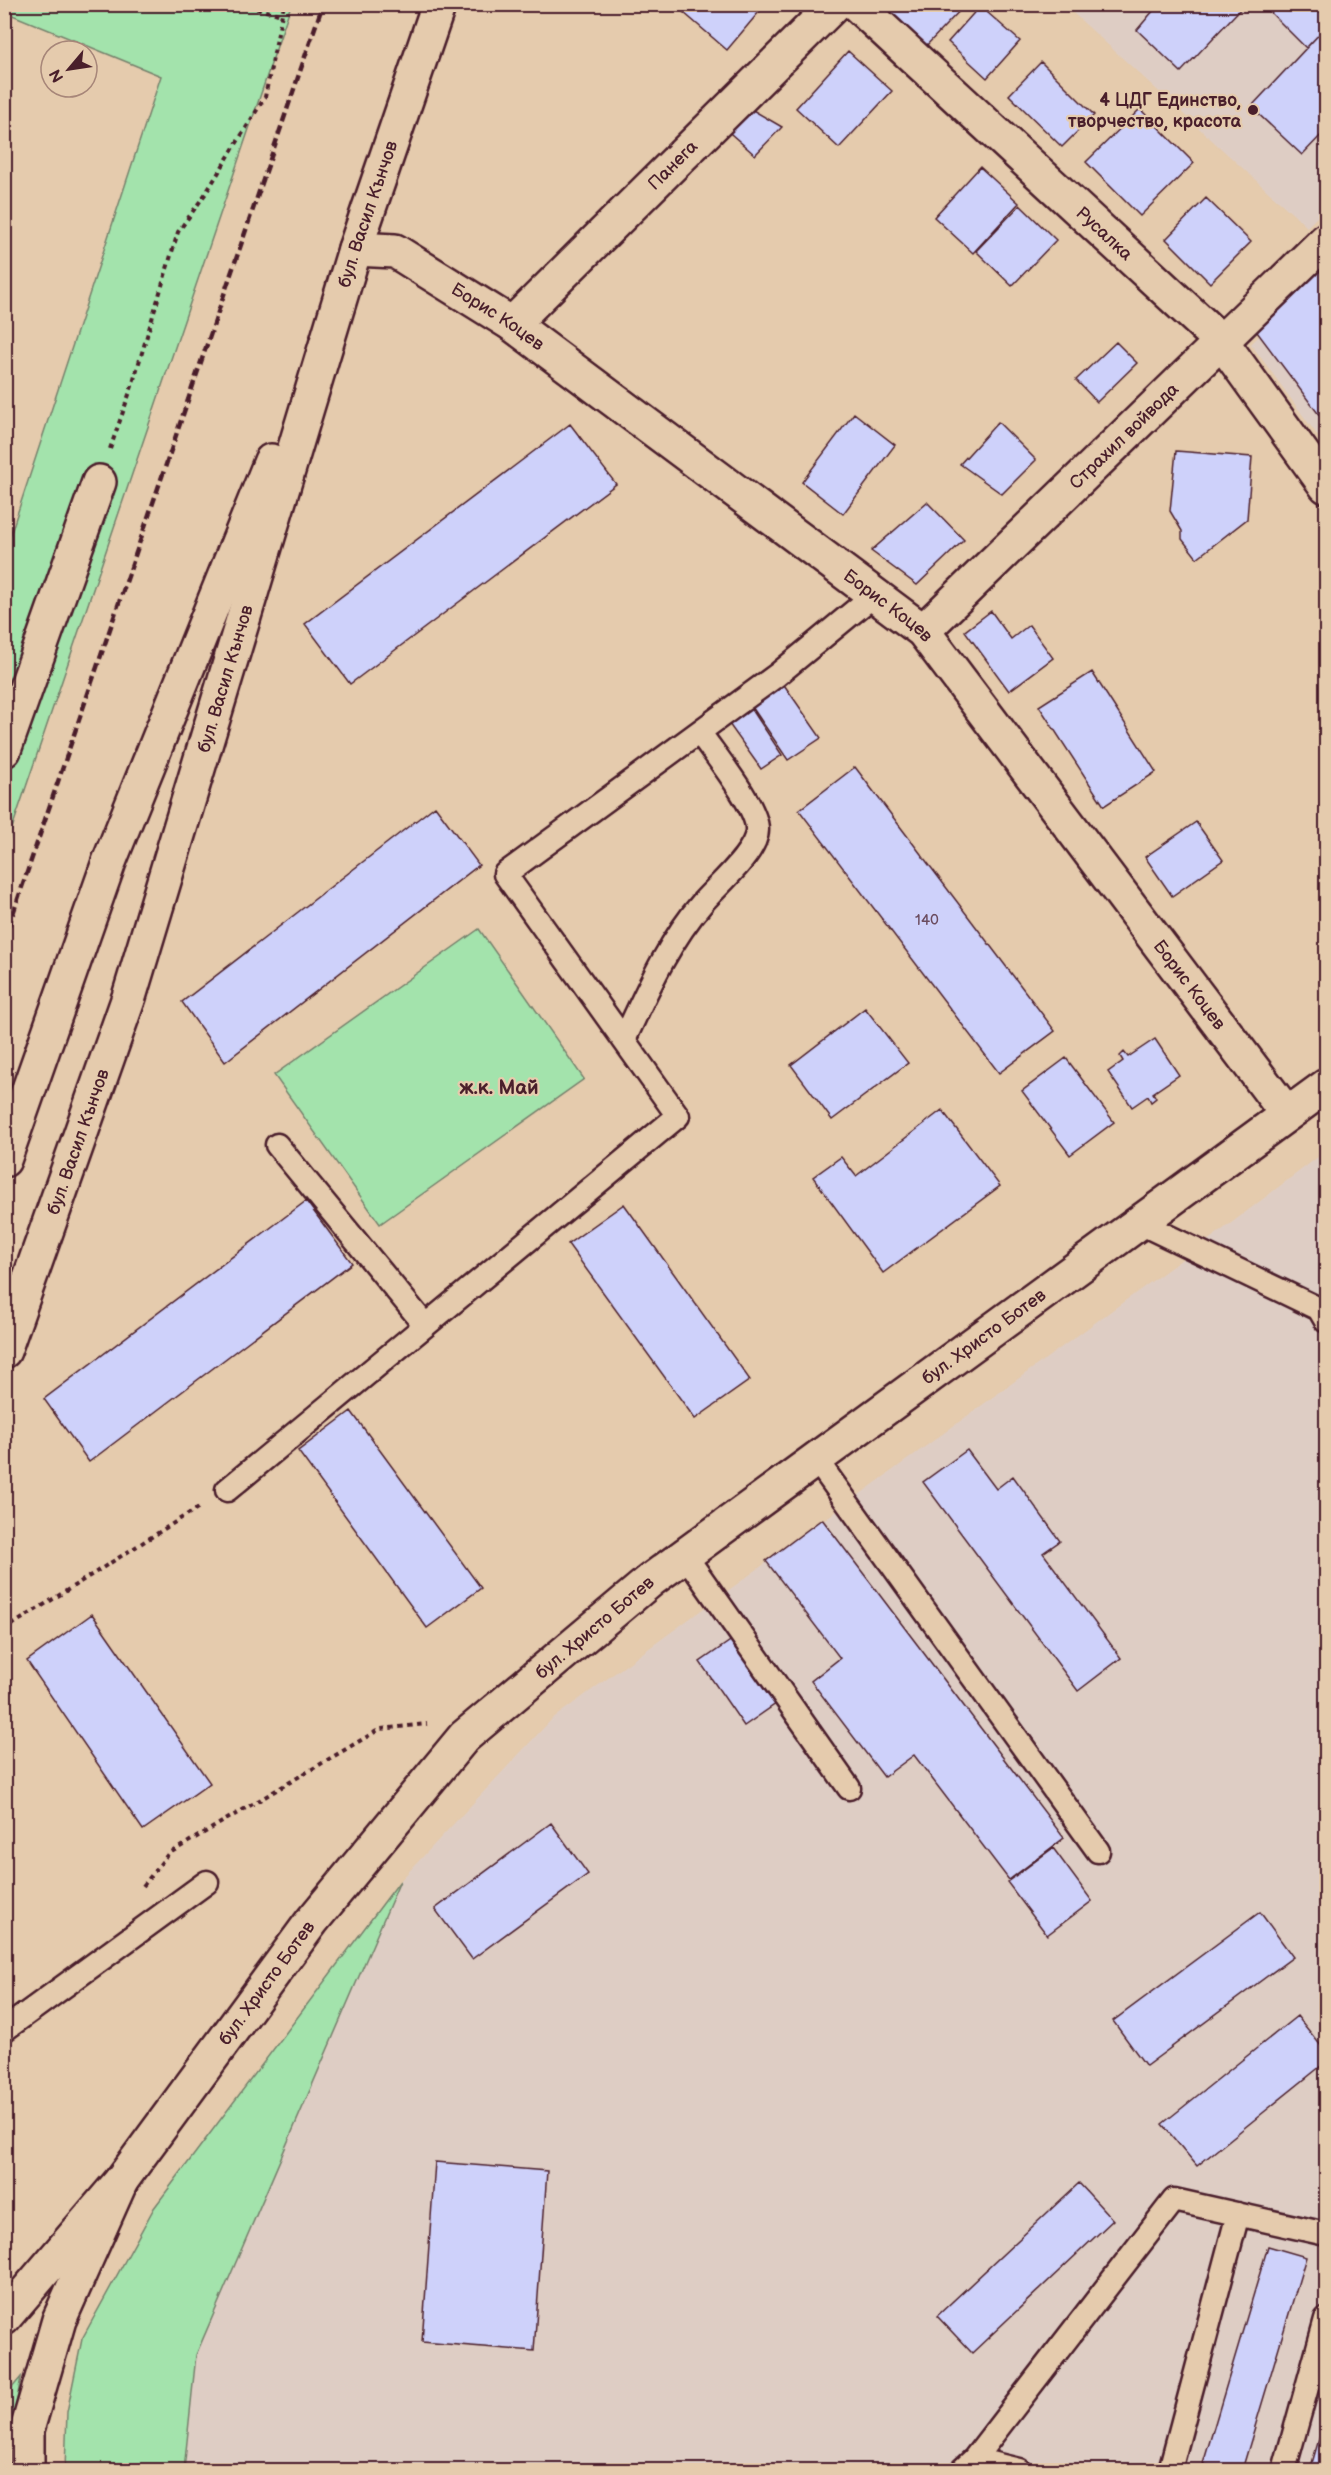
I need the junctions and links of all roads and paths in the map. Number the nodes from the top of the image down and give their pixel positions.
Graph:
1 (239, 4) edge
2 (284, 4) edge
3 (439, 4) edge
4 (835, 4) edge
5 (856, 4) edge
6 (282, 15) junction
7 (1326, 240) edge
8 (353, 255) junction
9 (512, 324) junction
10 (1222, 342) junction
11 (99, 482) joint
12 (1326, 486) edge
13 (874, 595) junction
14 (923, 631) junction
15 (700, 733) junction
16 (4, 750) edge
17 (624, 1040) junction
18 (1326, 1086) edge
19 (1287, 1114) junction
20 (277, 1145) dead end
21 (4, 1160) edge
22 (1140, 1223) junction
23 (1326, 1321) edge
24 (425, 1325) junction
25 (4, 1352) edge
26 (815, 1458) junction
27 (227, 1490) joint
28 (686, 1555) junction
29 (4, 1630) edge
30 (464, 1737) junction
31 (849, 1788) dead end
32 (1098, 1851) dead end
33 (207, 1882) dead end
34 (136, 1933) junction
35 (4, 2030) edge
36 (121, 2181) junction
37 (1238, 2214) junction
38 (1326, 2234) edge
39 (4, 2318) edge
40 (1326, 2319) edge
41 (968, 2465) edge
42 (27, 2470) edge
43 (1019, 2470) edge
44 (1170, 2470) edge
45 (1284, 2470) edge

1 - 6 path
2 - 6 path
3 - 8 street, бул. Васил Кънчов
4 - 9 street, Панега
5 - 10 street, Русалка
6 - 11 path
7 - 10 street, Страхил войвода
8 - 9 street, Борис Коцев
8 - 21 street
8 - 25 street, бул. Васил Кънчов
9 - 13 street, Борис Коцев
10 - 12 street, Русалка
10 - 14 street, Страхил войвода
11 - 16 street
13 - 14 street, Борис Коцев
13 - 15 lane
14 - 19 street, Борис Коцев
15 - 17 lane
15 - 17 lane
17 - 24 lane
18 - 19 street, бул. Христо Ботев
19 - 22 street, бул. Христо Ботев
20 - 24 lane
22 - 23 lane
22 - 26 street, бул. Христо Ботев
24 - 27 lane
26 - 28 street, бул. Христо Ботев
26 - 32 lane
27 - 29 path
28 - 30 street, бул. Христо Ботев
28 - 31 lane
30 - 34 path
30 - 36 street, бул. Христо Ботев
33 - 34 lane
34 - 35 lane
36 - 39 street, бул. Христо Ботев
36 - 42 street
37 - 38 lane
37 - 41 lane
37 - 44 lane
40 - 45 lane
41 - 43 lane

